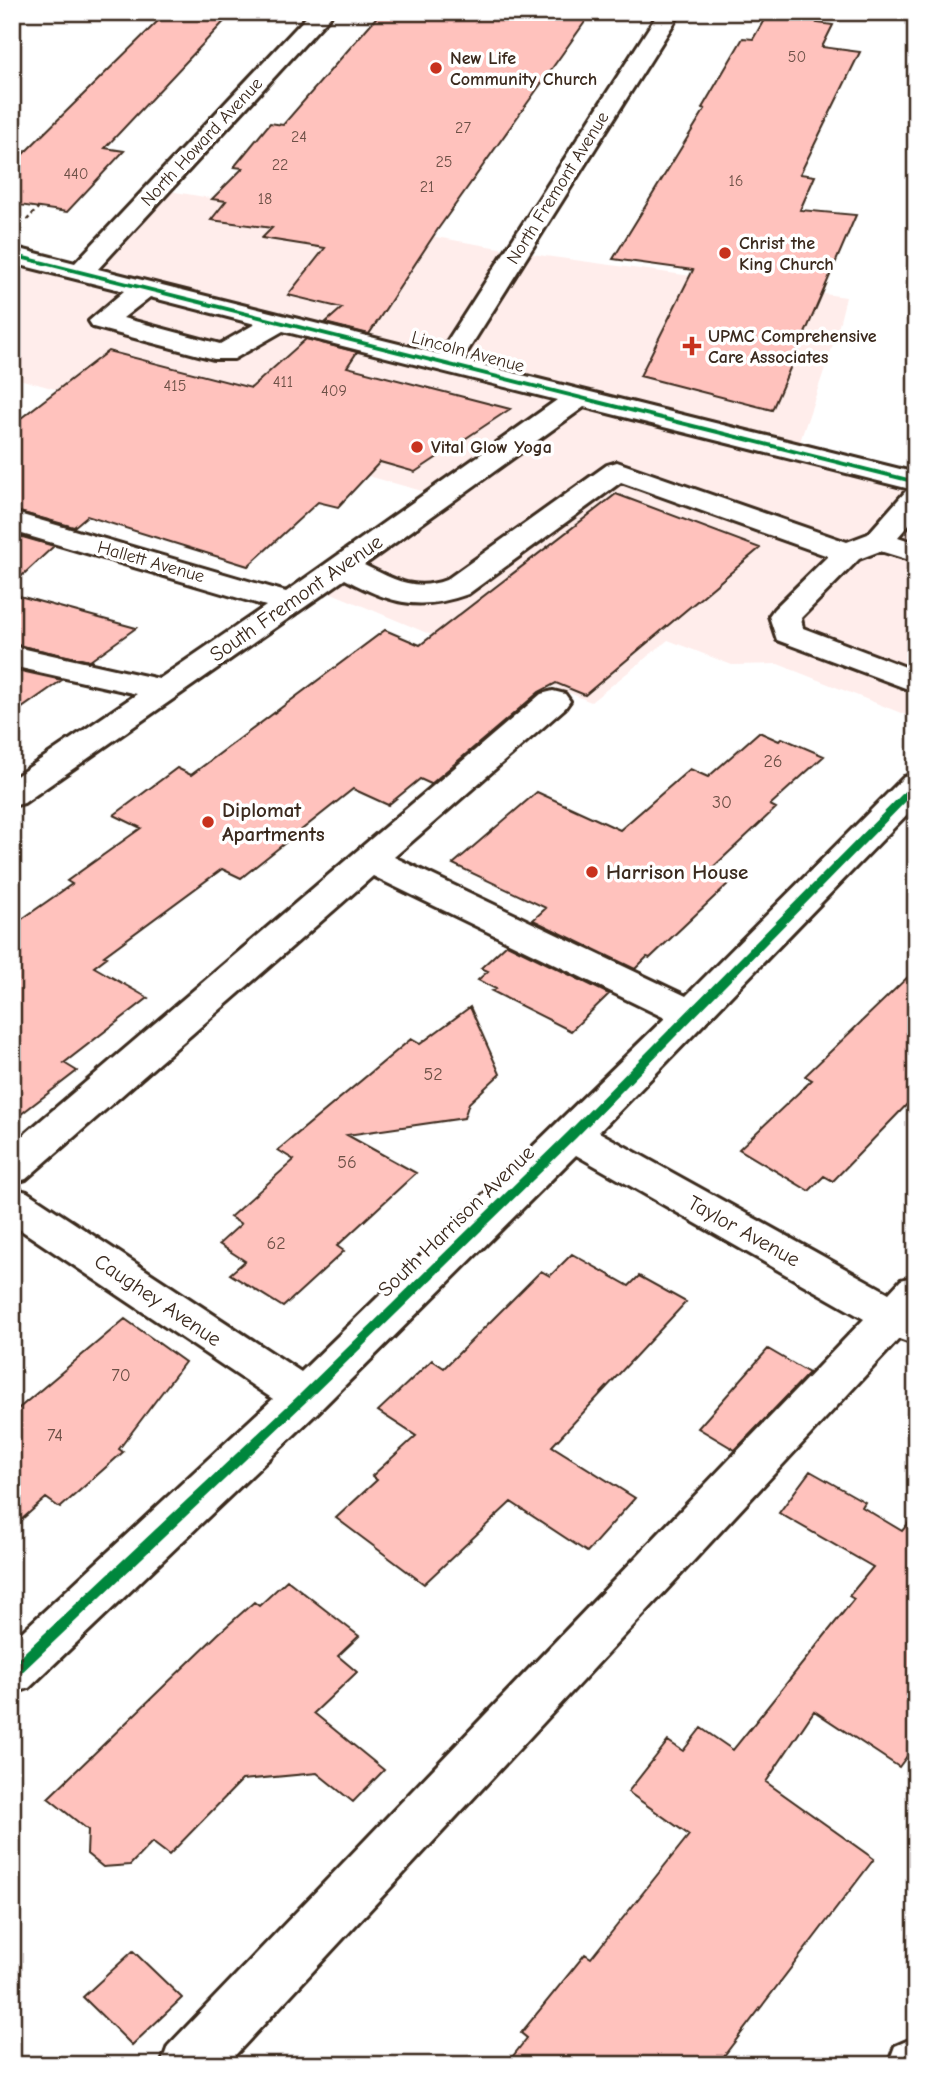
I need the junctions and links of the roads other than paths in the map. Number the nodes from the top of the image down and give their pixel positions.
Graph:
1 (323, 12) edge
2 (670, 12) edge
3 (12, 255) edge
4 (80, 273) junction
5 (145, 289) junction
6 (279, 322) junction
7 (446, 364) junction
8 (578, 398) junction
9 (916, 482) edge
10 (916, 497) edge
11 (12, 521) edge
12 (879, 540) junction
13 (848, 553) junction
14 (916, 553) edge
15 (343, 566) junction
16 (291, 603) junction
17 (916, 648) edge
18 (12, 656) edge
19 (904, 677) edge
20 (165, 690) junction
21 (553, 701) dead end
22 (916, 785) edge
23 (12, 795) edge
24 (368, 859) junction
25 (690, 1014) junction
26 (572, 1135) junction
27 (12, 1168) edge
28 (12, 1203) edge
29 (909, 1312) edge
30 (304, 1397) junction
31 (12, 1673) edge
32 (188, 2065) edge

1 - 4 street, North Howard Avenue
2 - 7 street, North Fremont Avenue
3 - 4 street, Lincoln Avenue
4 - 5 street, Lincoln Avenue
5 - 6 street, Lincoln Avenue
5 - 6 street
6 - 7 street, Lincoln Avenue
7 - 8 street, Lincoln Avenue
8 - 9 street, Lincoln Avenue
8 - 15 street, South Fremont Avenue
10 - 12 street
11 - 16 street, Hallett Avenue
12 - 13 street
12 - 14 street
13 - 15 street
13 - 19 street
15 - 16 street, South Fremont Avenue
16 - 20 street, South Fremont Avenue
17 - 19 street
18 - 20 street
20 - 23 street, South Fremont Avenue
21 - 24 street
22 - 25 street, South Harrison Avenue
24 - 25 street
24 - 27 street
25 - 26 street, South Harrison Avenue
26 - 29 street, Taylor Avenue
26 - 30 street, South Harrison Avenue
28 - 30 street, Caughey Avenue
29 - 32 street
30 - 31 street, South Harrison Avenue

